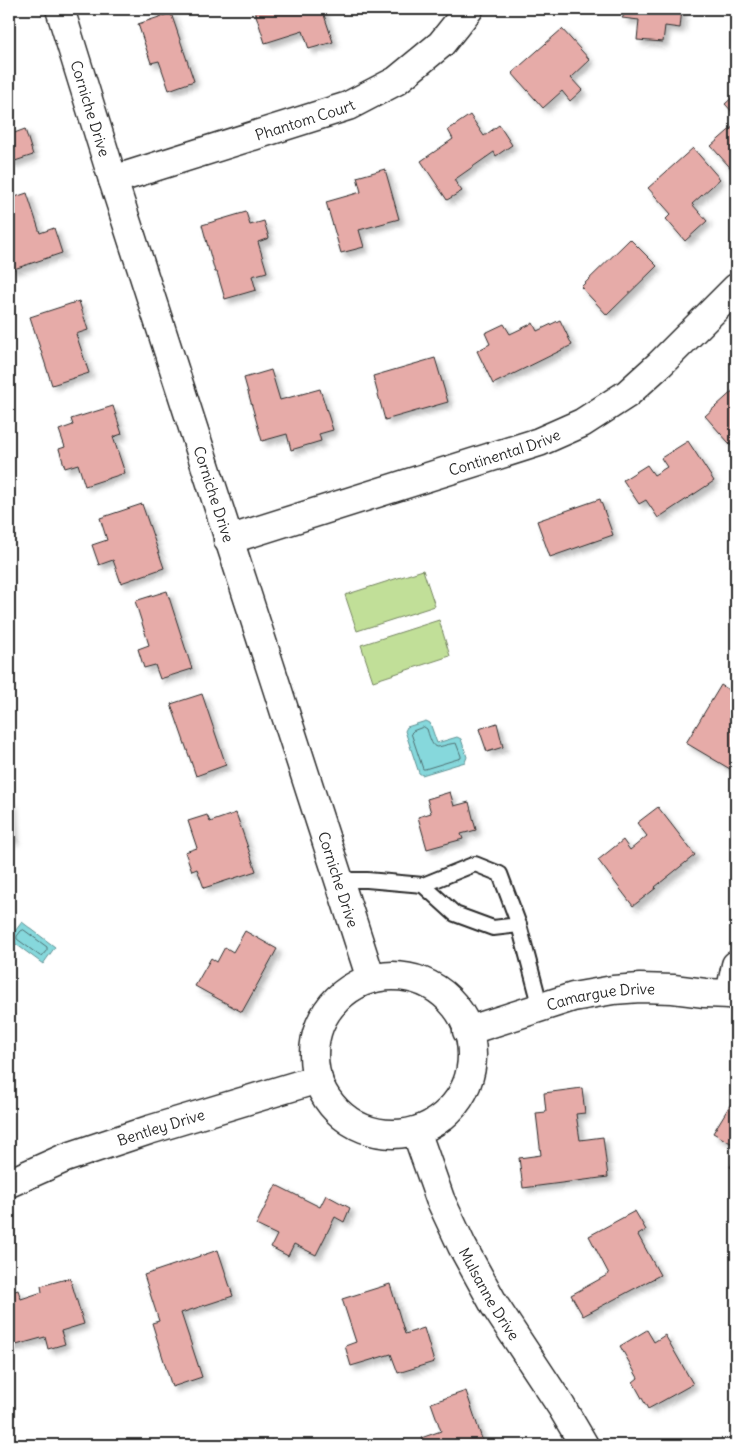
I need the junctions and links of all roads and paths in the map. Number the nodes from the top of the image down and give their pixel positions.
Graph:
1 (60, 9) edge
2 (468, 9) edge
3 (112, 180) junction
4 (736, 288) edge
5 (228, 540) junction
6 (338, 880) junction
7 (423, 885) junction
8 (518, 925) junction
9 (736, 965) edge
10 (370, 979) junction
11 (733, 995) edge
12 (541, 1008) junction
13 (468, 1031) junction
14 (318, 1079) junction
15 (416, 1130) junction
16 (9, 1183) edge
17 (584, 1445) edge

1 - 3 street, Corniche Drive
2 - 3 street, Phantom Court
3 - 5 street, Corniche Drive
4 - 5 street, Continental Drive
5 - 6 street, Corniche Drive
6 - 7 lane
6 - 10 street, Corniche Drive
7 - 8 lane
7 - 8 lane
8 - 12 lane
9 - 11 street
10 - 13 street
10 - 14 street
11 - 12 street, Camargue Drive
12 - 13 street, Camargue Drive
13 - 15 street
14 - 15 street
14 - 16 street, Bentley Drive
15 - 17 street, Mulsanne Drive

